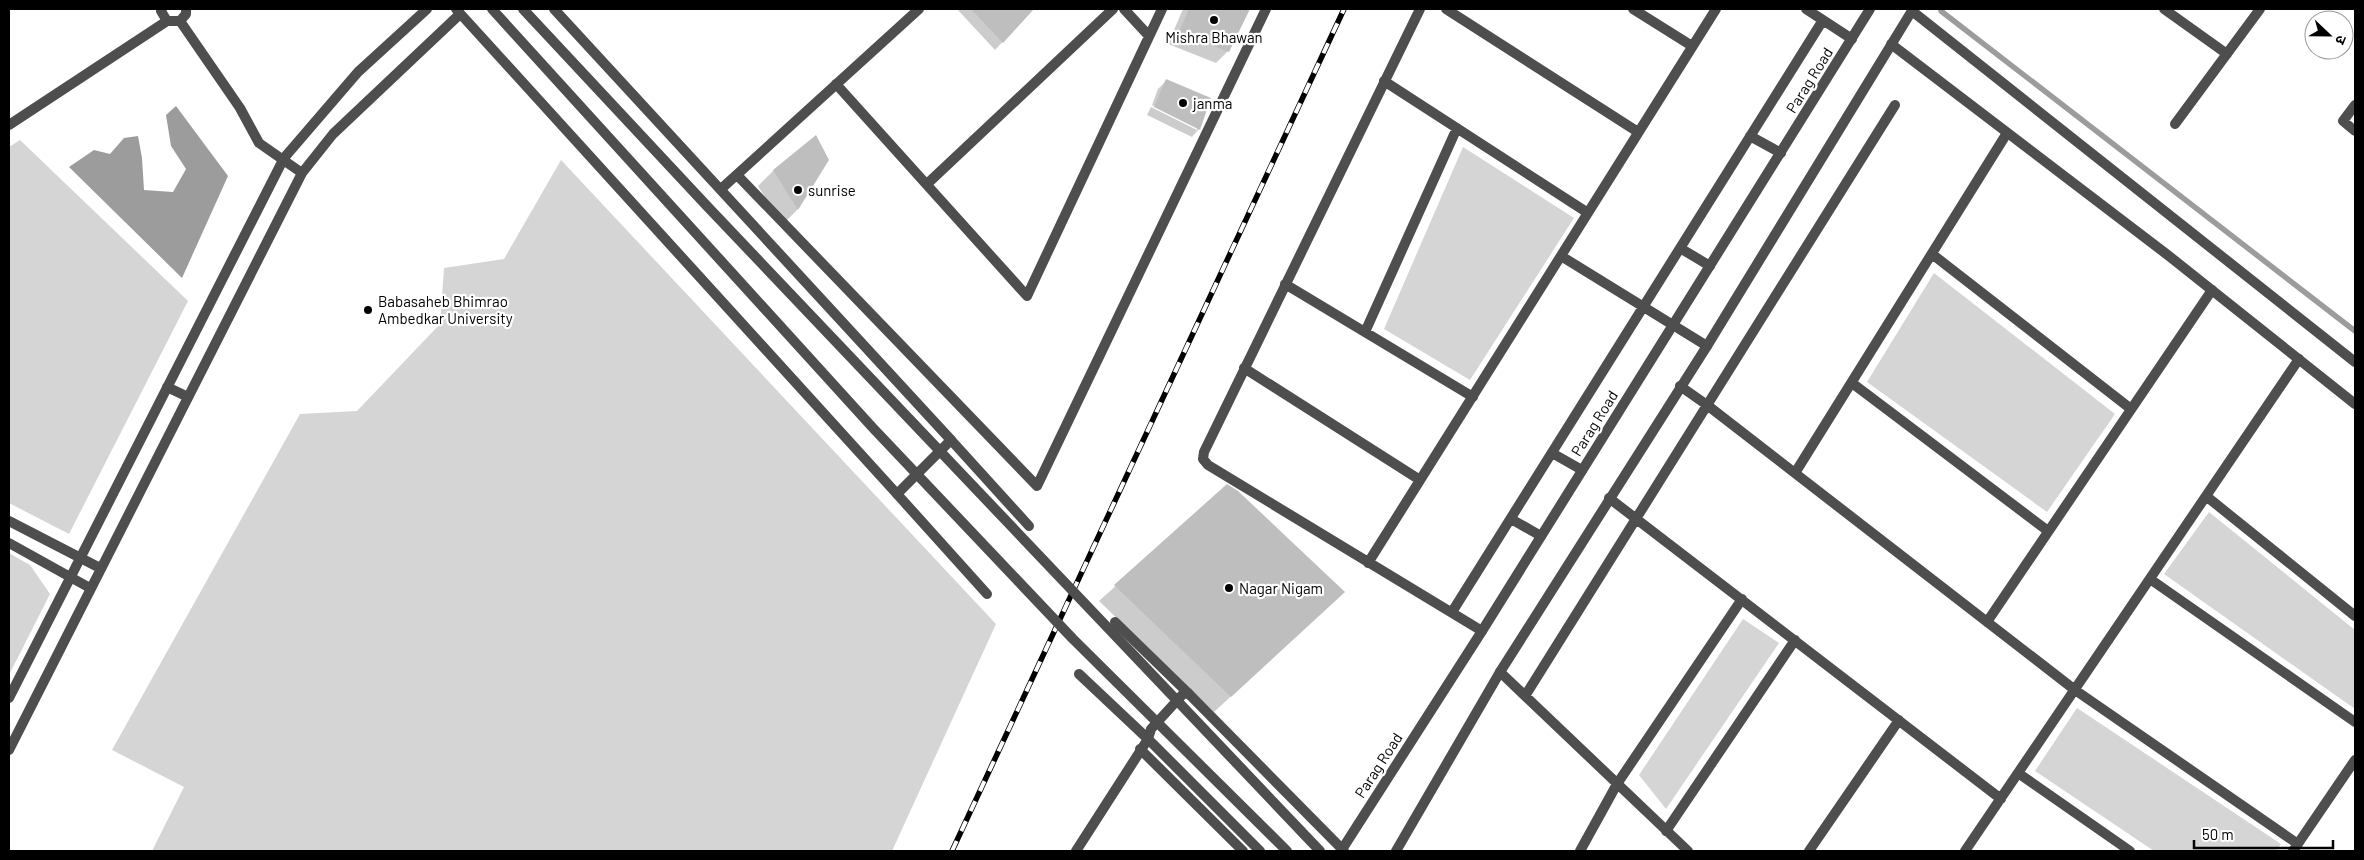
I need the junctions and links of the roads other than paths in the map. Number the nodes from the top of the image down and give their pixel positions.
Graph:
1 (162, 9) edge
2 (186, 9) edge
3 (427, 9) edge
4 (492, 9) edge
5 (523, 9) edge
6 (554, 9) edge
7 (919, 9) edge
8 (1114, 9) edge
9 (1124, 9) edge
10 (1162, 9) edge
11 (1266, 9) edge
12 (1420, 9) edge
13 (1446, 9) edge
14 (1633, 9) edge
15 (1716, 9) edge
16 (1806, 9) edge
17 (1870, 9) edge
18 (2164, 9) edge
19 (2260, 9) edge
20 (461, 10) edge
21 (1912, 10) edge
22 (1823, 20) junction
23 (167, 21) junction
24 (180, 22) junction
25 (1149, 36) junction
26 (1848, 36) junction
27 (1891, 44) junction
28 (1692, 46) junction
29 (2227, 54) junction
30 (1384, 81) junction
31 (836, 84) junction
32 (1895, 105) dead end
33 (2355, 105) edge
34 (2175, 124) dead end
35 (9, 125) edge
36 (1457, 128) junction
37 (2355, 131) edge
38 (1638, 132) junction
39 (2007, 133) junction
40 (1750, 136) junction
41 (1777, 151) junction
42 (284, 158) junction
43 (302, 174) junction
44 (738, 176) junction
45 (927, 184) junction
46 (721, 189) junction
47 (1588, 213) junction
48 (1680, 248) junction
49 (1932, 254) junction
50 (1561, 256) junction
51 (1707, 264) junction
52 (1285, 284) junction
53 (2212, 290) junction
54 (1648, 308) junction
55 (1671, 322) junction
56 (1365, 332) junction
57 (1707, 346) junction
58 (2299, 359) junction
59 (2355, 362) edge
60 (1244, 368) junction
61 (1852, 382) junction
62 (1680, 386) junction
63 (167, 387) junction
64 (188, 397) junction
65 (1473, 397) junction
66 (2355, 404) edge
67 (1707, 405) junction
68 (2131, 409) junction
69 (951, 440) junction
70 (1555, 455) junction
71 (1579, 468) junction
72 (1795, 473) junction
73 (1420, 480) junction
74 (897, 494) junction
75 (2206, 496) junction
76 (1609, 498) junction
77 (1637, 518) junction
78 (9, 521) edge
79 (1515, 521) junction
80 (1029, 526) dead end
81 (2048, 531) junction
82 (1538, 534) junction
83 (9, 544) edge
84 (80, 557) junction
85 (1368, 563) junction
86 (100, 568) junction
87 (69, 578) junction
88 (2150, 579) junction
89 (90, 588) junction
90 (987, 594) dead end
91 (1742, 599) junction
92 (1452, 612) junction
93 (2355, 616) edge
94 (1115, 622) dead end
95 (1986, 622) junction
96 (1479, 628) junction
97 (1795, 640) junction
98 (1500, 672) junction
99 (1080, 674) dead end
100 (2075, 690) junction
101 (1188, 693) junction
102 (1525, 696) junction
103 (9, 698) edge
104 (1899, 720) junction
105 (2355, 722) edge
106 (1148, 739) junction
107 (1140, 749) junction
108 (9, 750) edge
109 (2355, 760) edge
110 (2018, 773) junction
111 (1617, 784) junction
112 (2001, 799) junction
113 (1666, 831) junction
114 (2295, 848) edge
115 (1076, 851) edge
116 (1243, 851) edge
117 (1260, 851) edge
118 (1286, 851) edge
119 (1320, 851) edge
120 (1342, 851) edge
121 (1396, 851) edge
122 (1580, 851) edge
123 (1688, 851) edge
124 (1809, 851) edge
125 (1965, 851) edge
126 (2130, 851) edge

1 - 23 street
2 - 24 street
3 - 42 street
4 - 118 street, bridge
5 - 119 street, bridge
6 - 46 street
7 - 31 street
8 - 45 street
9 - 25 street
10 - 25 street
11 - 44 street
12 - 30 street
13 - 38 street
14 - 28 street
15 - 28 street
16 - 22 street
17 - 26 street, Parag Road
18 - 29 street
19 - 29 street
20 - 43 street
20 - 74 street
21 - 27 street
21 - 59 street
22 - 26 street
22 - 40 street
23 - 24 street
23 - 35 street
24 - 42 street
25 - 45 street
26 - 41 street, Parag Road
27 - 39 street
27 - 57 street
28 - 38 street
29 - 34 street
30 - 36 street
30 - 52 street
31 - 44 street
31 - 45 street
32 - 67 street
33 - 37 street
36 - 47 street
36 - 56 street
38 - 47 street
39 - 49 street
39 - 53 street
40 - 41 street
40 - 48 street
41 - 51 street, Parag Road
42 - 43 street
42 - 63 street
43 - 64 street
44 - 46 street
46 - 69 street
47 - 50 street
48 - 51 street
48 - 54 street
49 - 61 street
49 - 68 street
50 - 54 street
50 - 65 street
51 - 55 street, Parag Road
52 - 56 street
52 - 60 street
53 - 58 street
53 - 68 street
54 - 55 street
54 - 70 street
55 - 57 street
55 - 71 street, Parag Road
56 - 65 street
57 - 62 street
58 - 66 street
58 - 75 street
60 - 73 street
60 - 85 street
61 - 72 street
61 - 81 street
62 - 67 street
62 - 76 street
63 - 64 street
63 - 84 street
64 - 86 street
65 - 73 street
67 - 72 street
67 - 77 street
68 - 81 street
69 - 74 street
69 - 80 street
70 - 71 street
70 - 79 street
71 - 82 street, Parag Road
72 - 95 street
73 - 85 street
74 - 90 street
75 - 88 street
75 - 93 street
76 - 77 street
76 - 98 street
77 - 91 street
77 - 102 street
78 - 84 street
79 - 82 street
79 - 92 street
81 - 95 street
82 - 96 street, Parag Road
83 - 87 street
84 - 86 street
84 - 87 street
85 - 92 street
86 - 89 street
87 - 89 street
87 - 103 street
88 - 100 street
88 - 105 street
89 - 108 street
91 - 97 street
91 - 111 street
92 - 96 street
94 - 101 street
95 - 100 street
96 - 120 street, Parag Road
97 - 104 street
97 - 113 street
98 - 102 street
98 - 121 street
99 - 106 street
100 - 110 street
100 - 114 street
101 - 106 street
101 - 120 street
102 - 111 street
104 - 112 street
104 - 124 street
106 - 107 street
106 - 117 street
107 - 115 street
107 - 116 street
109 - 114 street
110 - 112 street
110 - 126 street
111 - 113 street
111 - 122 street
112 - 125 street
113 - 123 street

